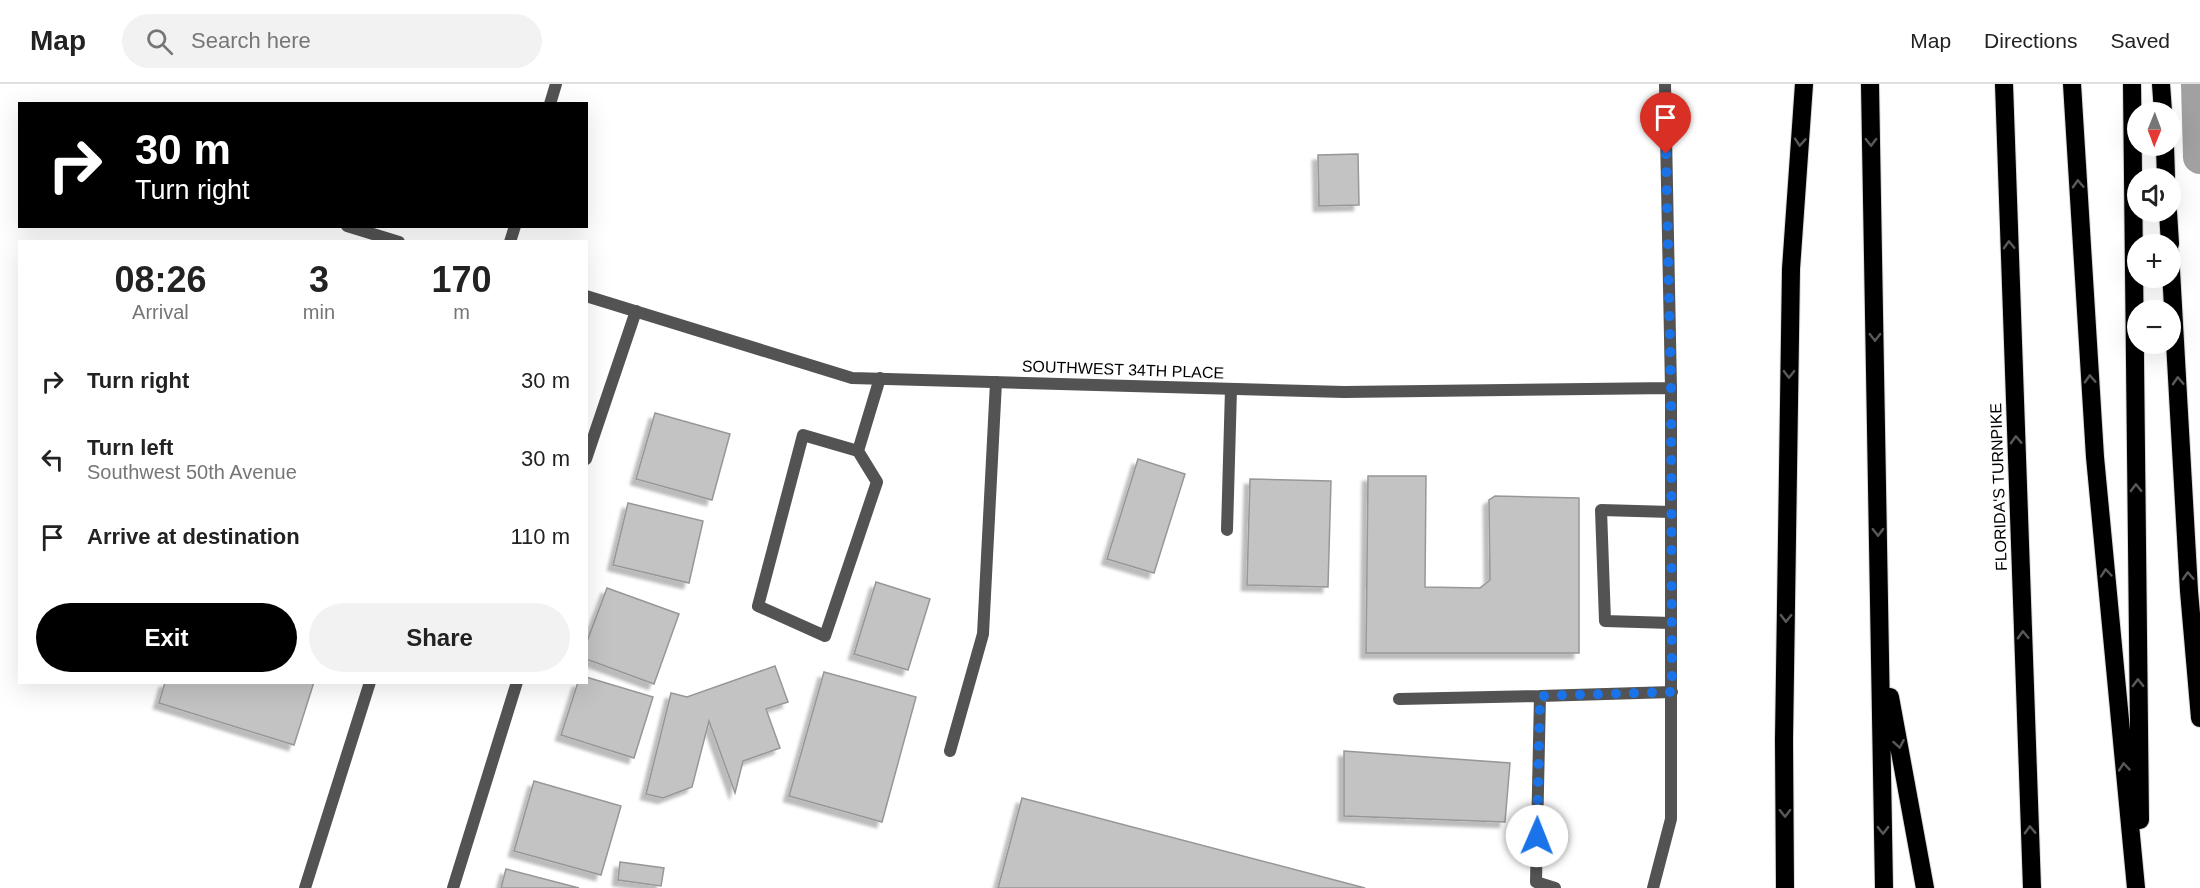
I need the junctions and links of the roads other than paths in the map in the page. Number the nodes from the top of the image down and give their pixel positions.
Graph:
1 (556, 84) edge
2 (1665, 84) edge
3 (1804, 84) edge
4 (1870, 84) edge
5 (2004, 84) edge
6 (2072, 84) edge
7 (2132, 84) edge
8 (2161, 84) edge
9 (551, 102) edge
10 (2162, 102) edge
11 (354, 228) edge
12 (392, 240) edge
13 (2172, 288) edge
14 (588, 297) edge
15 (636, 311) junction
16 (880, 378) junction
17 (996, 382) junction
18 (1671, 388) junction
19 (1231, 389) junction
20 (858, 451) junction
21 (588, 453) edge
22 (1671, 512) junction
23 (1227, 530) dead end
24 (1671, 623) junction
25 (1881, 645) junction
26 (369, 684) edge
27 (515, 684) edge
28 (1672, 692) junction
29 (1540, 696) junction
30 (1399, 699) dead end
31 (2200, 718) edge
32 (950, 752) dead end
33 (305, 888) edge
34 (453, 888) edge
35 (1555, 888) edge
36 (1653, 888) edge
37 (1785, 888) edge
38 (1884, 888) edge
39 (1925, 888) edge
40 (2032, 888) edge
41 (2136, 888) edge
42 (2141, 888) edge

1 - 9 street
2 - 18 street
3 -> 37 highway
4 -> 25 highway
40 -> 5 highway, FLORIDA'S TURNPIKE
41 -> 6 highway
42 -> 7 highway
8 - 10 highway
11 - 12 street
31 -> 13 highway
14 - 15 street, SOUTHWEST 34TH PLACE
15 - 16 street, SOUTHWEST 34TH PLACE
15 - 21 street
16 - 17 street, SOUTHWEST 34TH PLACE
16 - 20 street
17 - 19 street, SOUTHWEST 34TH PLACE
17 - 32 street
18 - 19 street, SOUTHWEST 34TH PLACE
18 - 22 street
19 - 23 street
20 - 20 street
22 - 24 street
22 - 24 street
24 - 28 street
25 -> 38 highway
25 -> 39 highway
26 - 33 street
27 - 34 street
28 - 29 street
28 - 36 street
29 - 30 street
29 - 35 street

